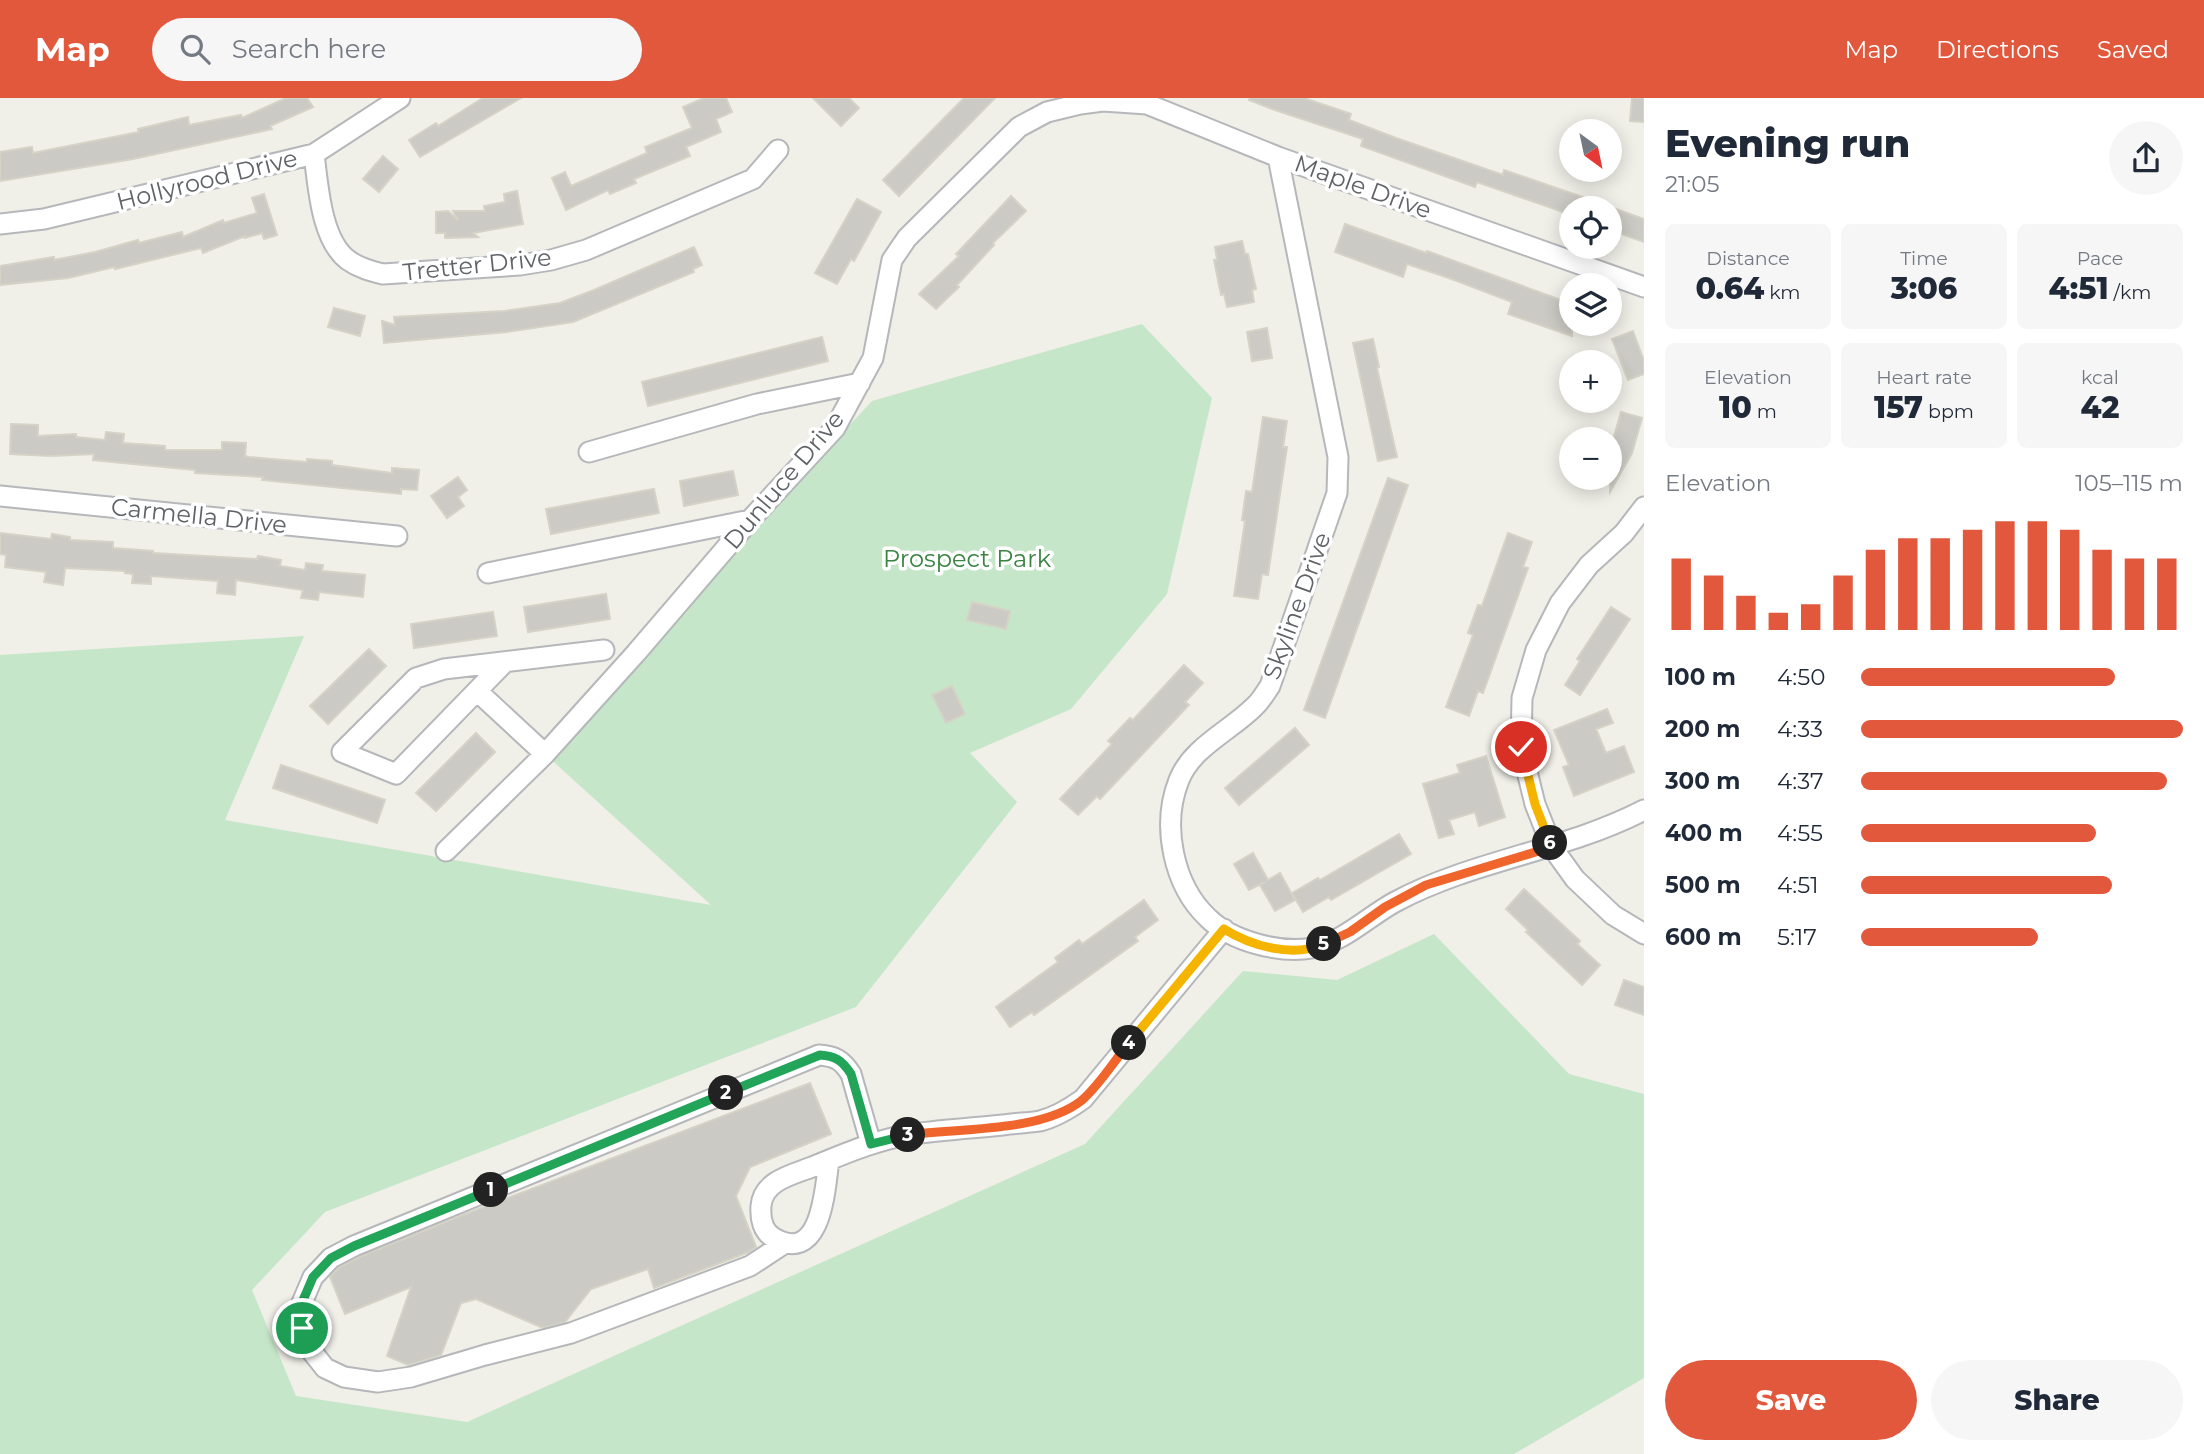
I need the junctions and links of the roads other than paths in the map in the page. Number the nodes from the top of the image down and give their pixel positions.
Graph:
1 (400, 98) edge
2 (1147, 101) edge
3 (1080, 103) joint
4 (779, 150) dead end
5 (314, 154) junction
6 (1278, 156) junction
7 (0, 224) edge
8 (1644, 287) edge
9 (860, 383) junction
10 (589, 452) dead end
11 (0, 496) edge
12 (1644, 507) edge
13 (750, 520) junction
14 (397, 536) dead end
15 (488, 573) dead end
16 (604, 650) dead end
17 (505, 662) junction
18 (477, 691) junction
19 (545, 754) junction
20 (1644, 810) edge
21 (1552, 847) junction
22 (446, 851) dead end
23 (1224, 929) junction
24 (1644, 934) edge
25 (871, 1144) junction
26 (829, 1160) junction
27 (785, 1243) junction

1 - 5 street, Hollyrood Drive
2 - 3 street, Maple Drive
2 - 6 street, Maple Drive
3 - 9 street, Dunluce Drive
4 - 5 street, Tretter Drive
5 - 7 street, Hollyrood Drive
6 - 8 street, Maple Drive
6 - 23 street, Skyline Drive
9 - 10 street
9 - 13 street, Dunluce Drive
11 - 14 street, Carmella Drive
12 - 21 street
13 - 15 street
13 - 19 street, Dunluce Drive
16 - 17 street
17 - 18 street
17 - 18 street
18 - 19 street
19 - 22 street, Dunluce Drive
20 - 21 street, Skyline Drive
21 - 23 street, Skyline Drive
21 - 24 street
23 - 25 street
25 - 26 street
25 - 27 street
26 - 27 street
26 - 27 street

